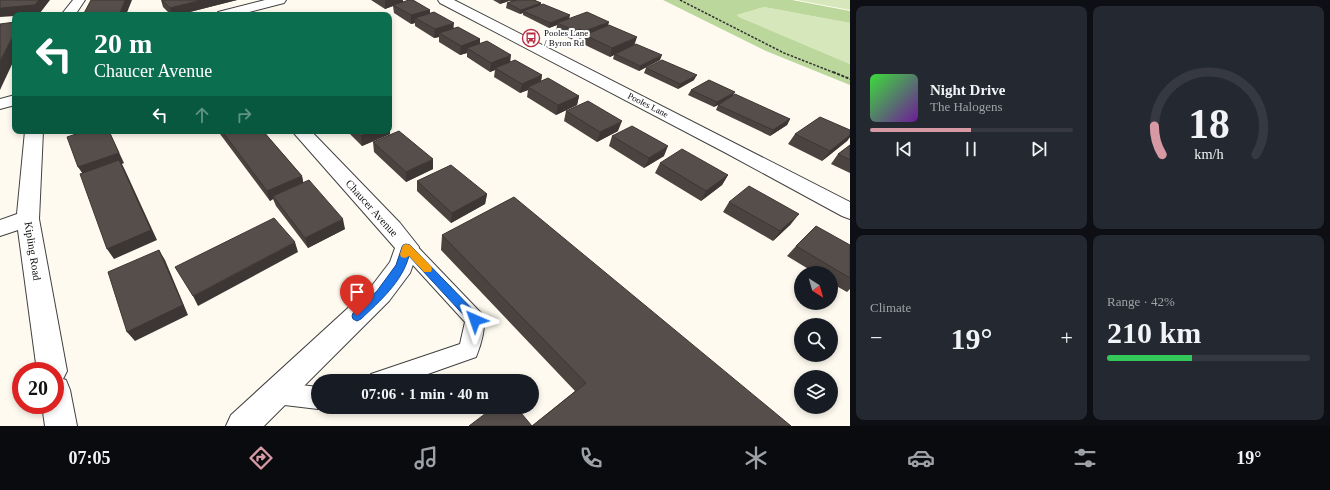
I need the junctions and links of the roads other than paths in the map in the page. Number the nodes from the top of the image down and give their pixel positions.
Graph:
1 (78, 0) edge
2 (280, 0) edge
3 (444, 0) edge
4 (70, 12) edge
5 (234, 12) edge
6 (12, 101) edge
7 (0, 104) edge
8 (34, 134) edge
9 (303, 134) edge
10 (850, 211) edge
11 (28, 219) junction
12 (0, 228) edge
13 (406, 247) junction
14 (51, 362) edge
15 (400, 374) edge
16 (276, 393) junction
17 (311, 397) edge
18 (59, 414) edge
19 (61, 426) edge
20 (242, 426) edge

1 - 4 street
2 - 5 street
3 - 10 street, Pooles Lane
6 - 7 street
8 - 11 street, Kipling Road
9 - 13 street, Chaucer Avenue
11 - 12 street
11 - 14 street, Kipling Road
13 - 15 lane
13 - 16 street, Chaucer Avenue
16 - 17 lane
16 - 20 street, Chaucer Avenue
18 - 19 street

